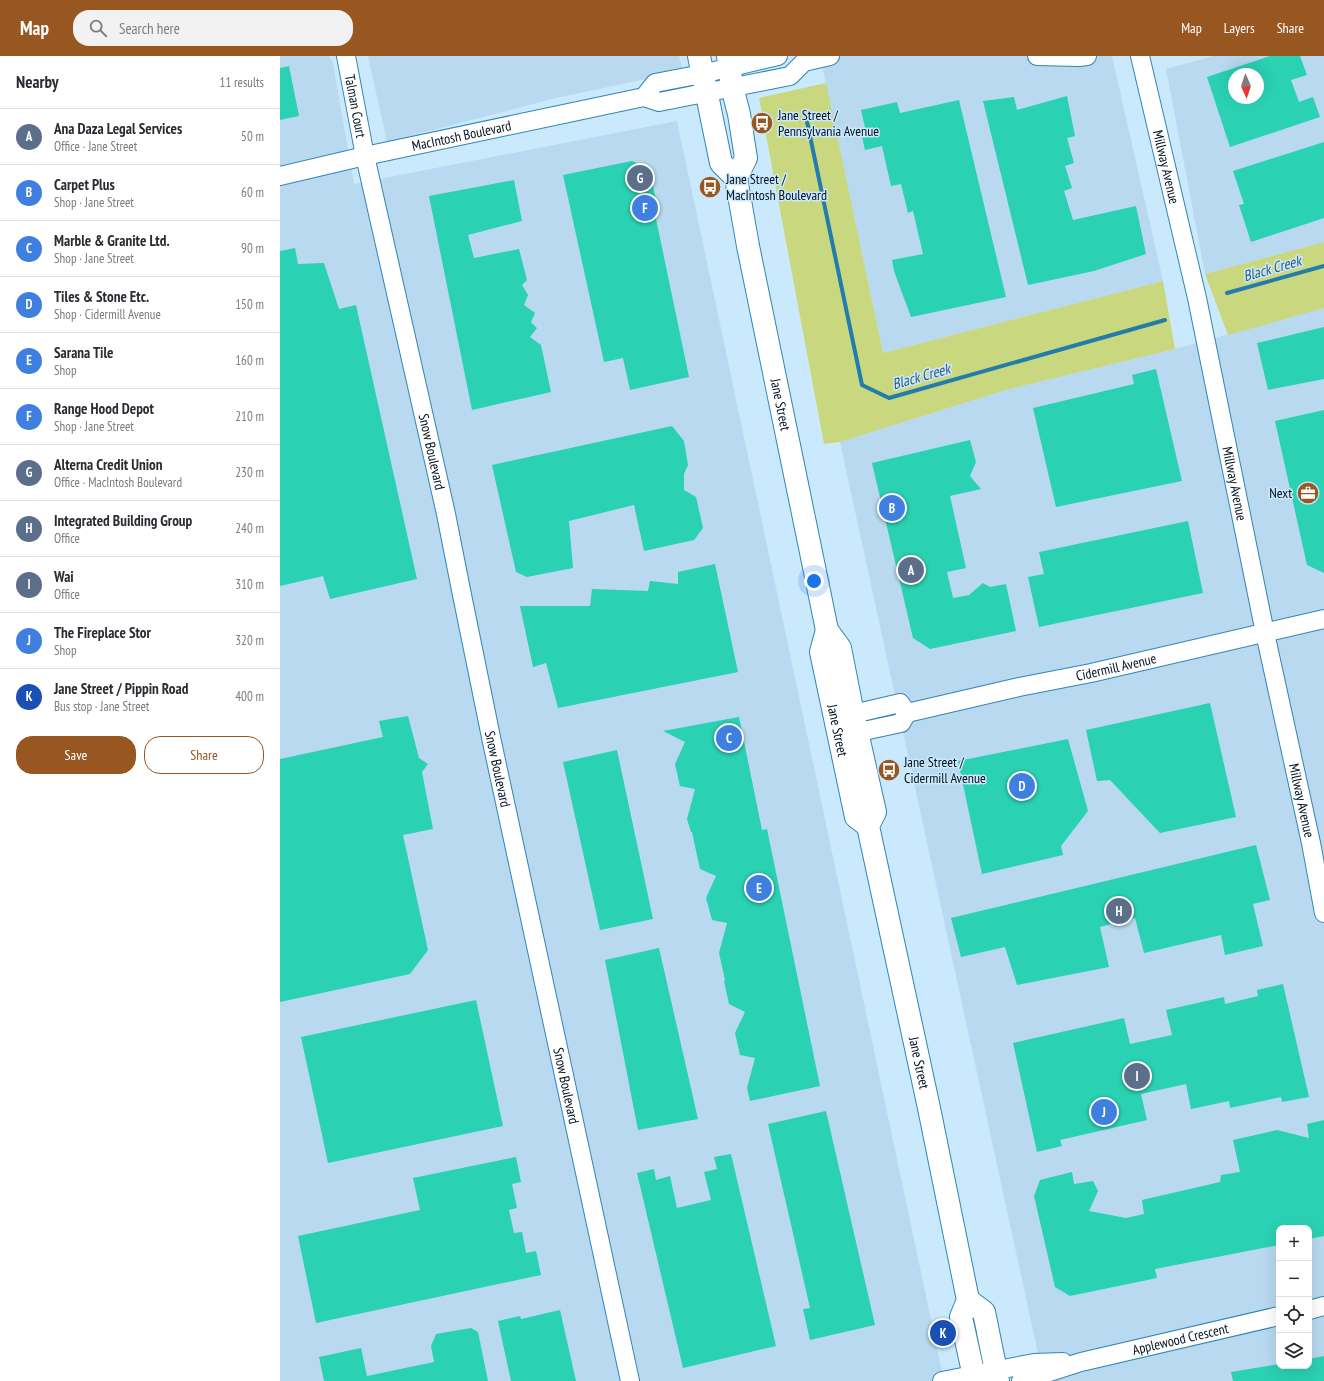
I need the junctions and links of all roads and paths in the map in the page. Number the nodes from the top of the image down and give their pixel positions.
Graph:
1 (346, 56) edge
2 (778, 56) edge
3 (786, 56) edge
4 (830, 56) edge
5 (1037, 56) edge
6 (1087, 56) edge
7 (1140, 56) edge
8 (804, 62) junction
9 (730, 70) edge
10 (703, 74) edge
11 (366, 156) junction
12 (280, 176) edge
13 (736, 178) junction
14 (1324, 619) edge
15 (1266, 633) junction
16 (849, 728) junction
17 (1324, 913) edge
18 (968, 1300) junction
19 (1324, 1306) edge
20 (1312, 1309) edge
21 (1276, 1317) edge
22 (1081, 1362) junction
23 (997, 1376) edge
24 (974, 1378) edge
25 (630, 1381) edge
26 (942, 1381) edge
27 (1021, 1381) edge

1 - 11 street, Talman Court
2 - 9 street
3 - 8 street
4 - 8 street
5 - 6 street
7 - 15 street, Millway Avenue
8 - 9 street
9 - 10 street, MacIntosh Boulevard
9 - 13 main road
10 - 11 street, MacIntosh Boulevard
10 - 13 main road
11 - 12 street, MacIntosh Boulevard
11 - 25 street, Snow Boulevard
13 - 16 main road, Jane Street
14 - 15 street, Cidermill Avenue
15 - 16 street, Cidermill Avenue
15 - 17 street, Millway Avenue
16 - 18 main road, Jane Street
18 - 23 main road
18 - 24 main road
19 - 20 street
21 - 22 street, Applewood Crescent
22 - 23 street, Applewood Crescent
22 - 27 street, Applewood Crescent
23 - 24 street, Applewood Crescent
24 - 26 street, Applewood Crescent

